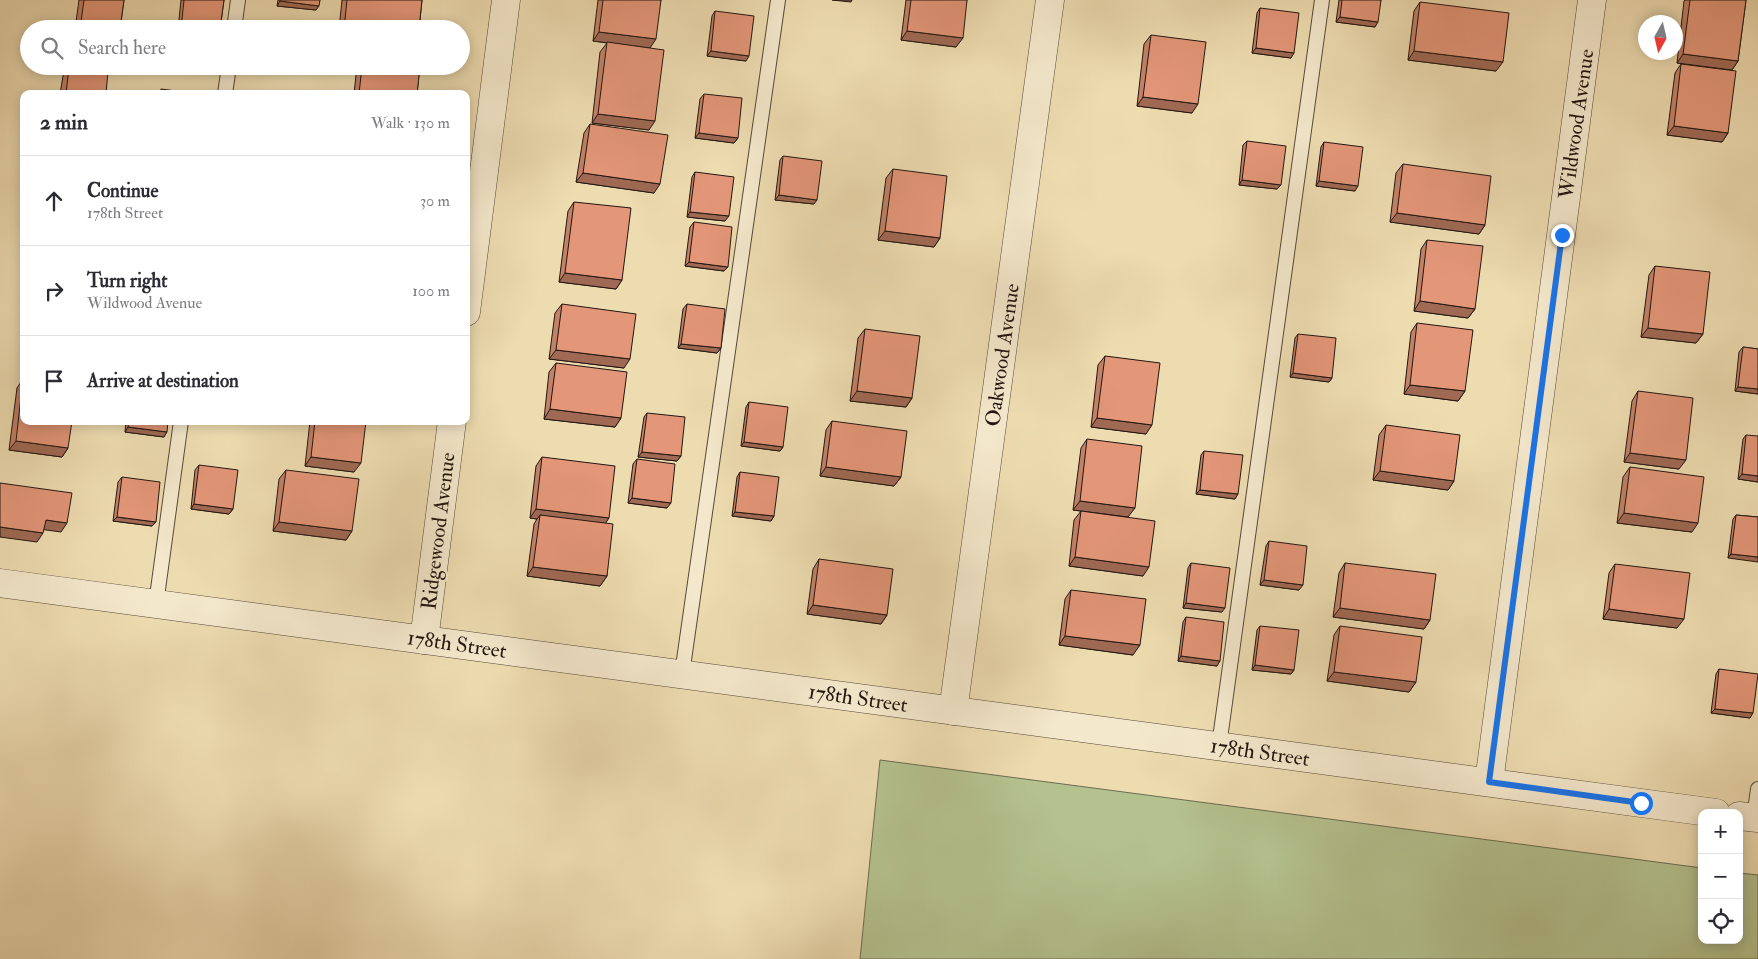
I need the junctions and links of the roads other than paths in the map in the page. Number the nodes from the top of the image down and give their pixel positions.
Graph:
1 (238, 0) edge
2 (506, 0) edge
3 (778, 0) edge
4 (1050, 0) edge
5 (1322, 0) edge
6 (1592, 0) edge
7 (235, 20) edge
8 (228, 75) edge
9 (226, 90) edge
10 (470, 281) edge
11 (180, 425) edge
12 (451, 425) edge
13 (0, 583) edge
14 (156, 604) junction
15 (424, 640) junction
16 (682, 674) junction
17 (953, 711) junction
18 (1219, 746) junction
19 (1489, 782) junction
20 (1758, 789) edge
21 (1698, 811) edge
22 (1750, 817) edge

1 - 7 lane
2 - 10 street
3 - 16 lane
4 - 17 street, Oakwood Avenue
5 - 18 lane
6 - 19 street, Wildwood Avenue
8 - 9 lane
11 - 14 lane
12 - 15 street, Ridgewood Avenue
13 - 14 street, 178th Street
14 - 15 street, 178th Street
15 - 16 street, 178th Street
16 - 17 street, 178th Street
17 - 18 street, 178th Street
18 - 19 street, 178th Street
19 - 21 street, 178th Street
20 - 22 lane

